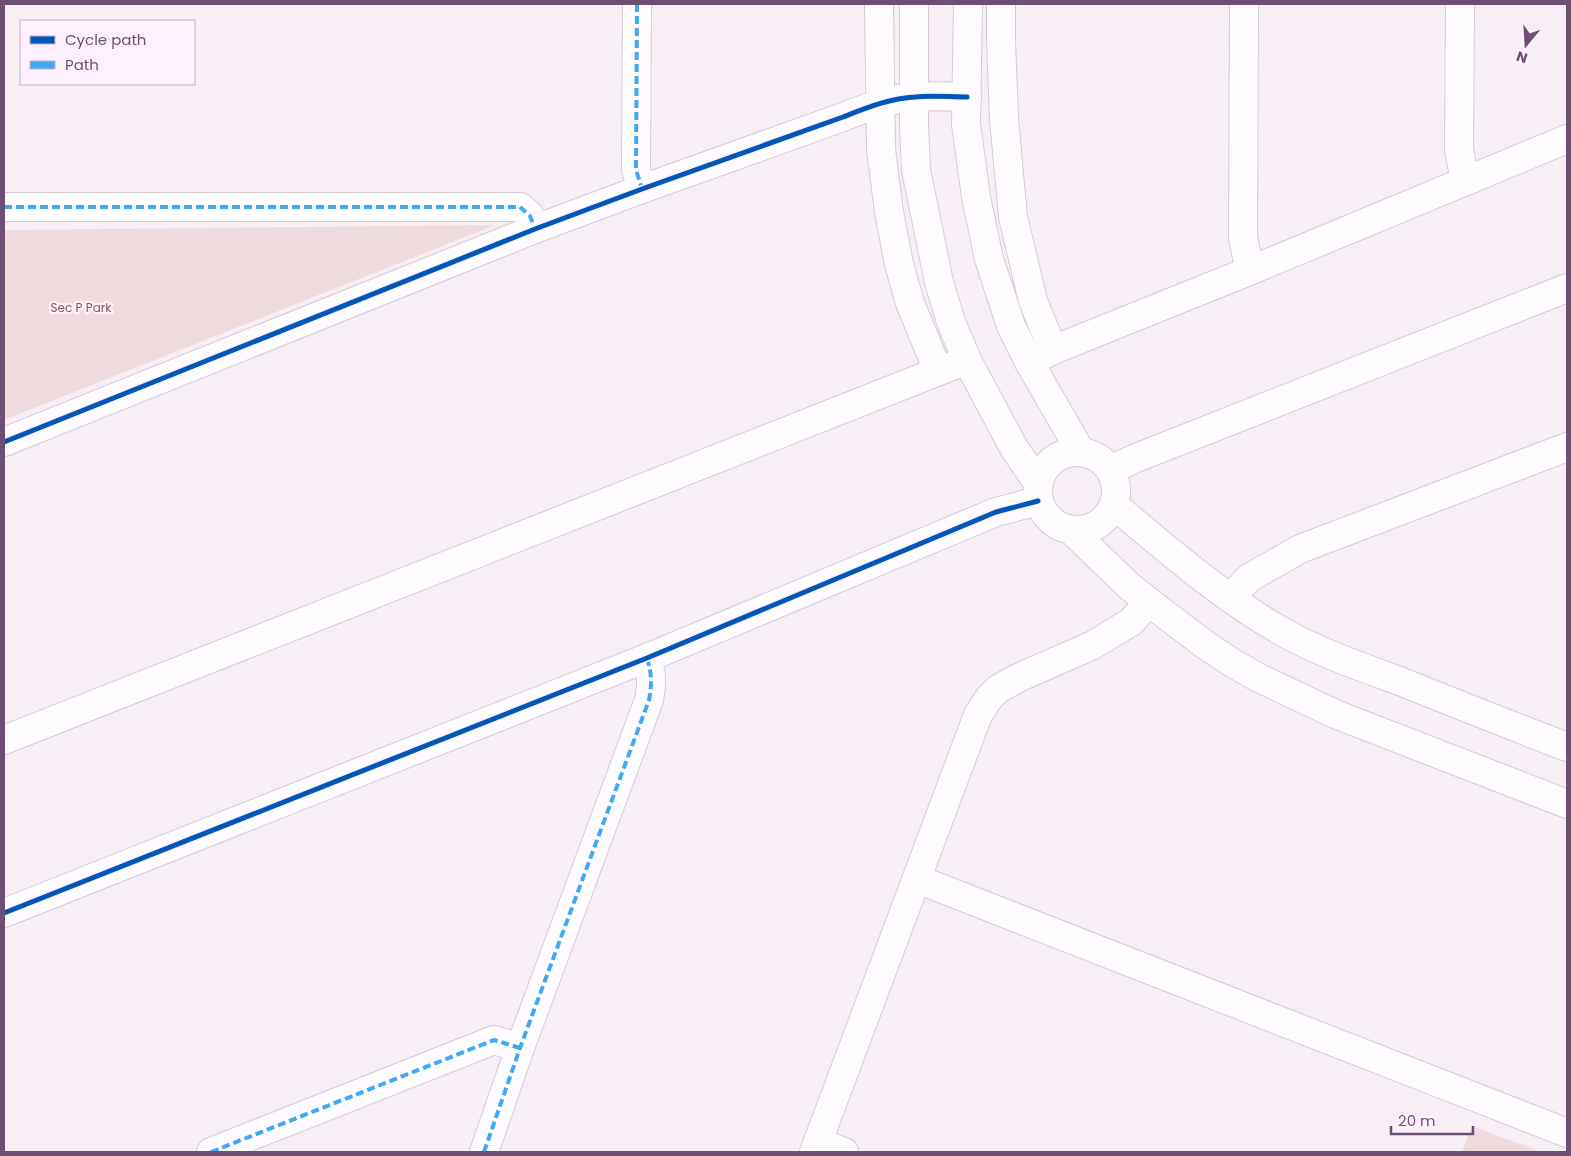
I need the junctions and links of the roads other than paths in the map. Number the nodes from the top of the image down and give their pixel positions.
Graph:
1 (637, 4) edge
2 (879, 4) edge
3 (914, 4) edge
4 (968, 4) edge
5 (1001, 4) edge
6 (1244, 4) edge
7 (1460, 4) edge
8 (967, 96) junction
9 (915, 97) junction
10 (879, 104) junction
11 (1567, 139) edge
12 (1469, 180) junction
13 (642, 189) junction
14 (4, 207) edge
15 (535, 229) junction
16 (1254, 268) junction
17 (1567, 288) edge
18 (1053, 350) junction
19 (966, 360) junction
20 (1029, 362) junction
21 (938, 371) junction
22 (4, 442) edge
23 (1566, 450) edge
24 (1081, 452) junction
25 (1110, 470) junction
26 (1038, 492) junction
27 (1114, 505) junction
28 (1071, 530) junction
29 (1230, 598) junction
30 (1149, 602) junction
31 (647, 658) junction
32 (4, 740) edge
33 (1567, 747) edge
34 (1567, 804) edge
35 (917, 879) junction
36 (4, 913) edge
37 (520, 1048) junction
38 (1567, 1133) edge
39 (816, 1147) edge
40 (211, 1152) edge
41 (484, 1152) edge
42 (844, 1152) edge

1 - 13 street
2 - 10 street
3 - 9 street
4 - 8 street
5 - 18 street
6 - 16 street
7 - 12 street
8 - 9 street
8 - 20 street
9 - 10 street
9 - 19 street
10 - 13 street
10 - 21 street
11 - 12 street
12 - 16 street
13 - 15 street
14 - 15 street
15 - 22 street
16 - 18 street
17 - 25 street
18 - 20 street
19 - 21 street
19 - 26 street
20 - 24 street
21 - 32 street
23 - 29 street
24 - 25 street
24 - 26 street
25 - 27 street
26 - 28 street
26 - 31 street
27 - 28 street
27 - 29 street
28 - 30 street
29 - 33 street
30 - 34 street
30 - 35 street
31 - 36 street
31 - 37 street
35 - 38 street
35 - 39 street
37 - 40 street
37 - 41 street
39 - 42 street

